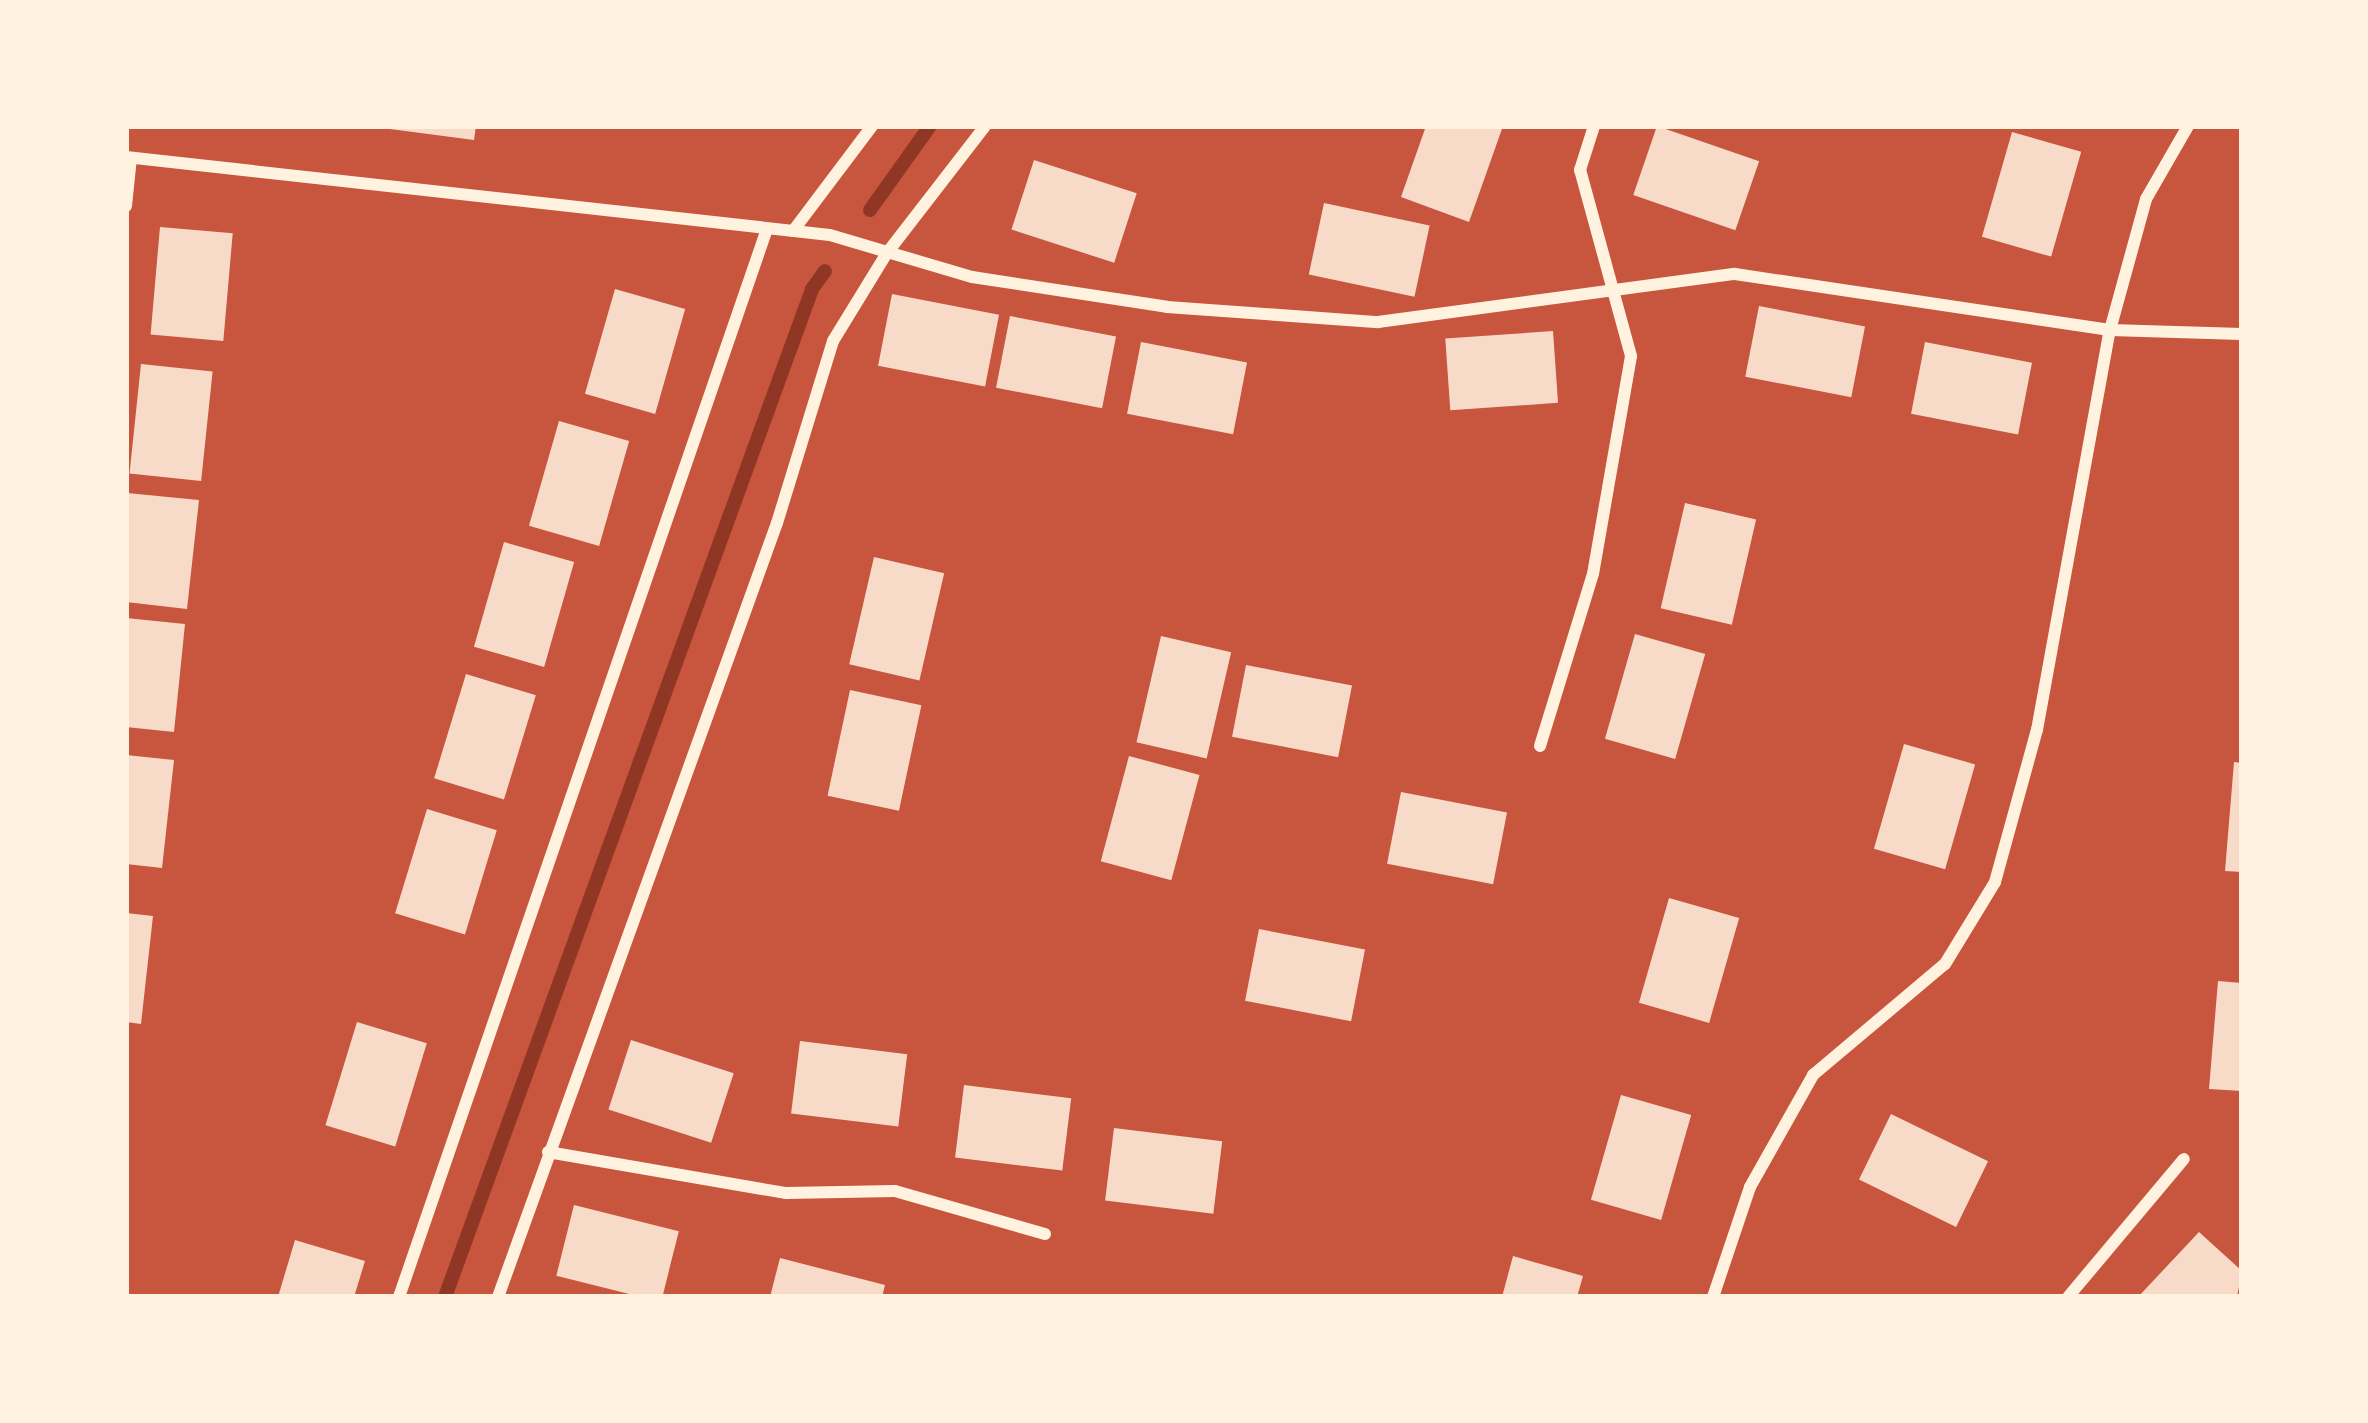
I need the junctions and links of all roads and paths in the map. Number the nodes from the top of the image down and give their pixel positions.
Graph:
1 (872, 126) edge
2 (985, 126) edge
3 (1594, 126) edge
4 (2188, 126) edge
5 (129, 157) edge
6 (126, 206) edge
7 (767, 230) junction
8 (793, 231) junction
9 (887, 253) junction
10 (1613, 286) junction
11 (2110, 330) junction
12 (2242, 334) edge
13 (1540, 746) dead end
14 (548, 1152) junction
15 (2184, 1159) dead end
16 (1046, 1234) dead end
17 (399, 1297) edge
18 (498, 1297) edge
19 (1713, 1297) edge
20 (2068, 1297) edge

1 - 8 street
2 - 9 street
3 - 10 street
4 - 11 street
5 - 6 street
5 - 7 street
7 - 8 street
7 - 17 street
8 - 9 street
9 - 10 street
9 - 14 street
10 - 11 street
10 - 13 street
11 - 12 street
11 - 19 street
14 - 16 street
14 - 18 street
15 - 20 street

